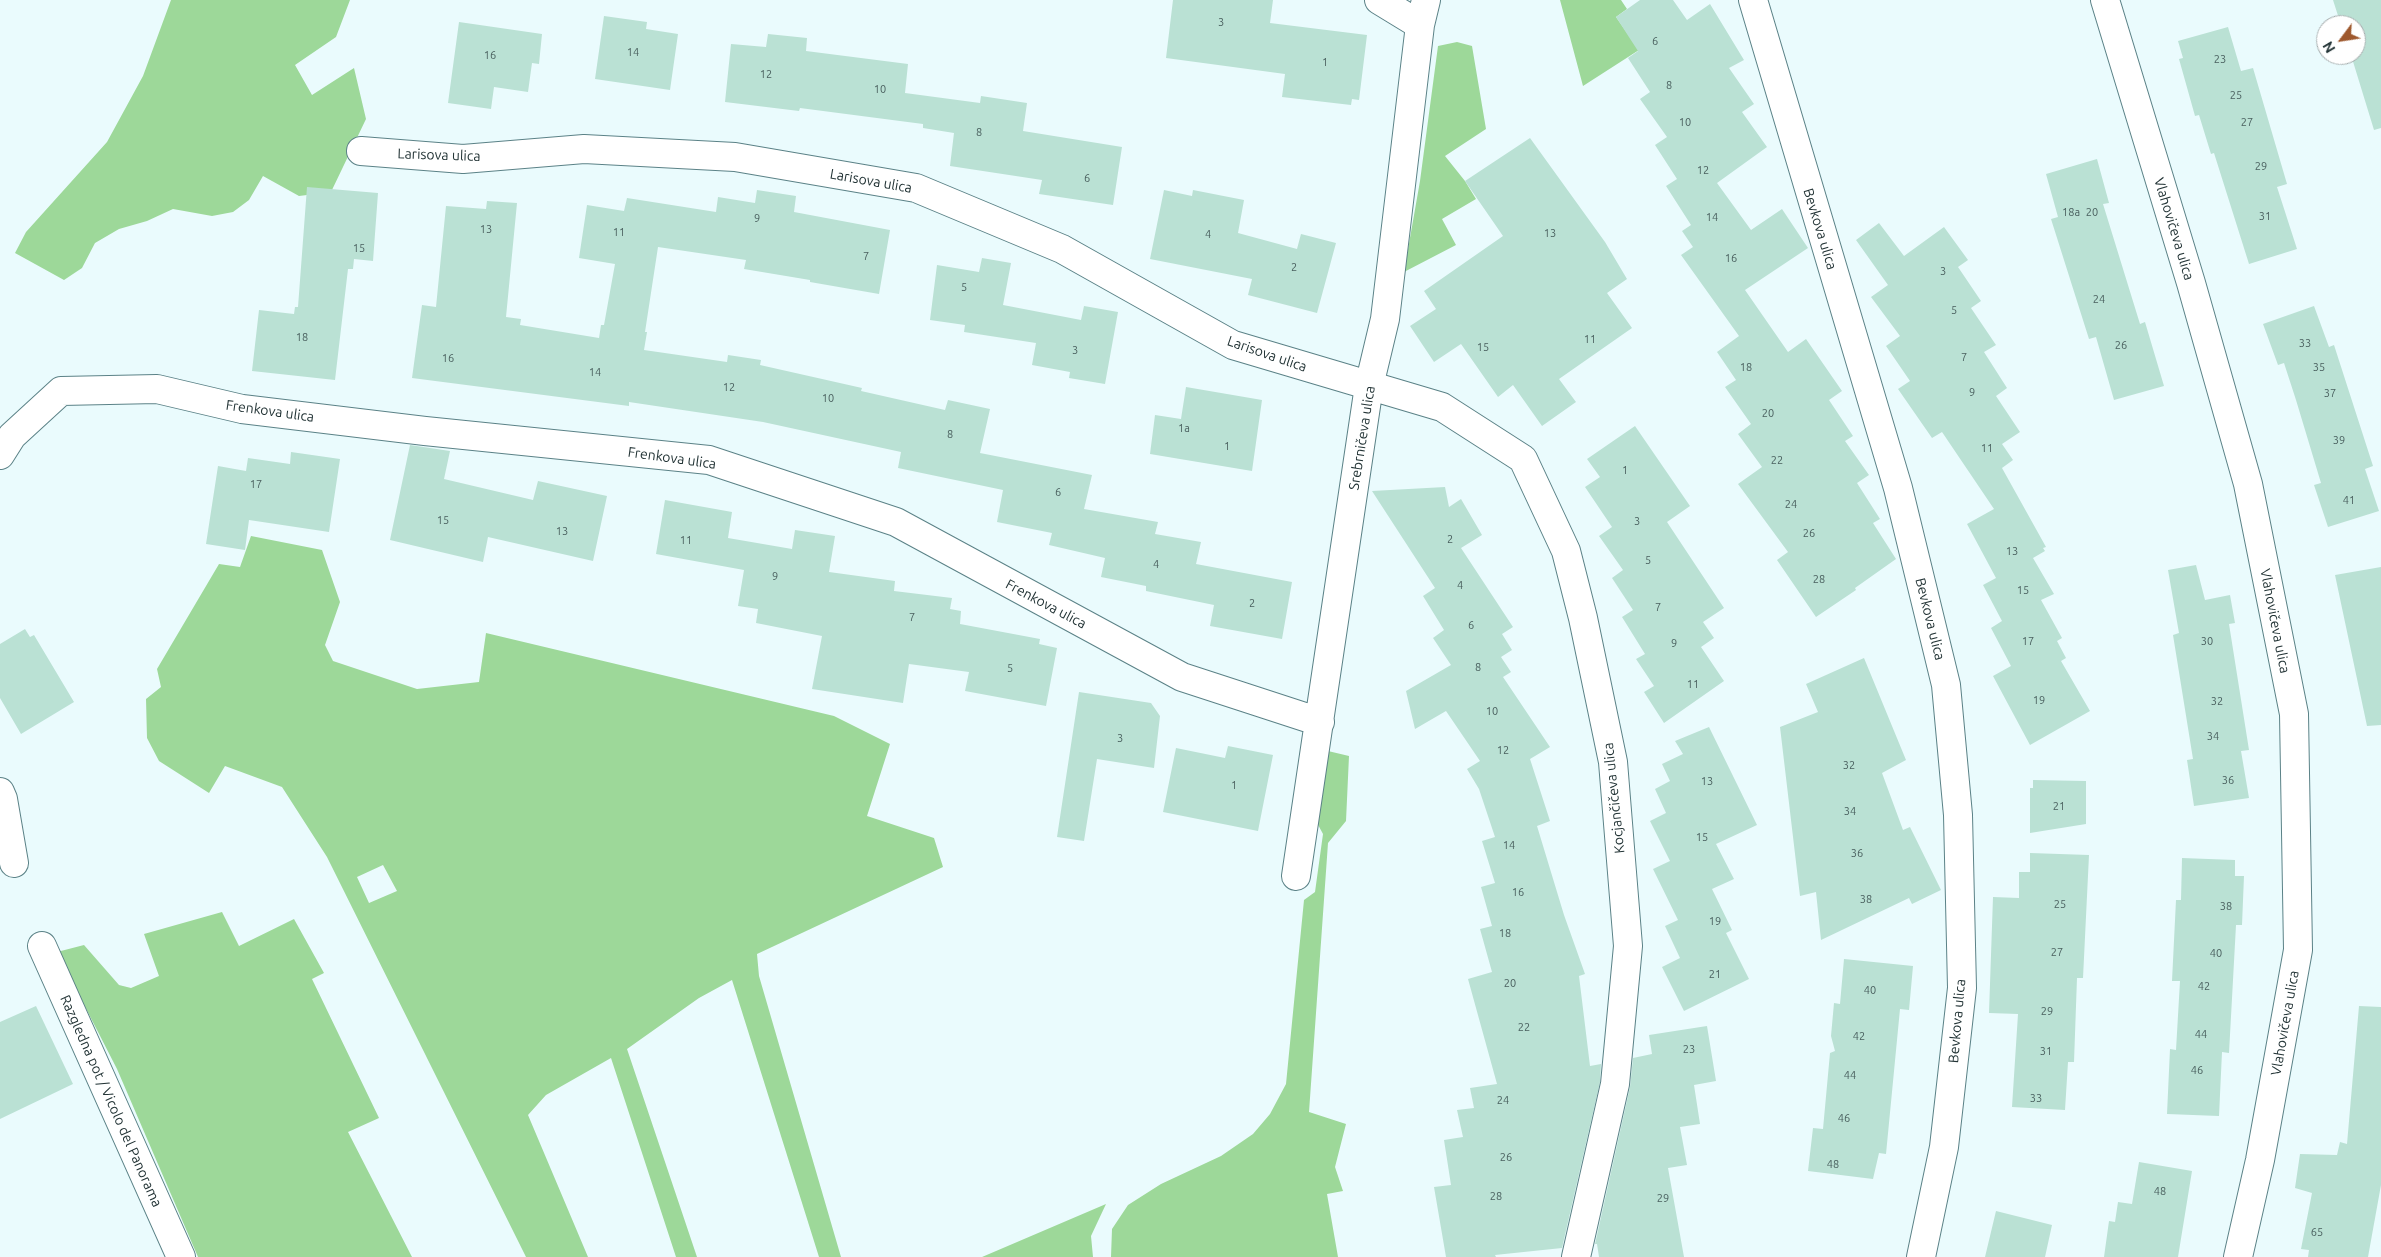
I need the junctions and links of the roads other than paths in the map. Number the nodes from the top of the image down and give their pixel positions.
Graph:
1 (1379, 0) edge
2 (1753, 0) edge
3 (2105, 0) edge
4 (1423, 13) edge
5 (361, 152) dead end
6 (1369, 386) junction
7 (0, 455) edge
8 (1320, 722) junction
9 (0, 792) edge
10 (14, 863) dead end
11 (1296, 876) dead end
12 (42, 946) dead end
13 (180, 1257) edge
14 (1576, 1257) edge
15 (1922, 1257) edge
16 (2238, 1257) edge

1 - 4 street
2 - 15 street, Bevkova ulica
3 - 16 street, Vlahovičeva ulica
4 - 6 street, Srebrničeva ulica
5 - 6 street, Larisova ulica
6 - 8 street, Srebrničeva ulica
6 - 14 street, Kocjančičeva ulica
7 - 8 street, Frenkova ulica
8 - 11 street, Srebrničeva ulica
9 - 10 street
12 - 13 street, Razgledna pot / Vicolo del Panorama

